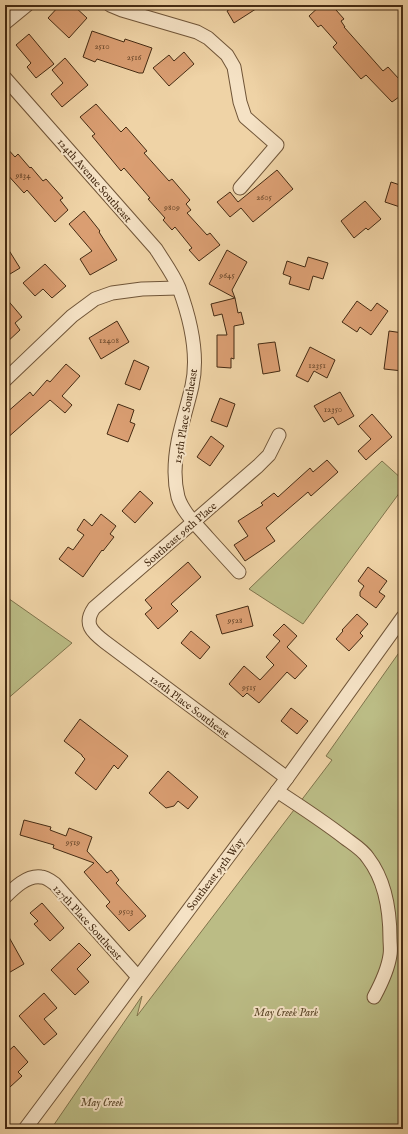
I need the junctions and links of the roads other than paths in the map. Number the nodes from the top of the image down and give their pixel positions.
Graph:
1 (26, 5) edge
2 (110, 5) edge
3 (5, 23) edge
4 (5, 78) edge
5 (240, 188) dead end
6 (178, 288) junction
7 (5, 380) edge
8 (279, 435) dead end
9 (194, 522) junction
10 (239, 572) dead end
11 (403, 617) edge
12 (94, 634) joint
13 (287, 778) junction
14 (277, 791) junction
15 (5, 897) edge
16 (138, 977) junction
17 (374, 998) dead end
18 (25, 1129) edge

1 - 3 street
2 - 5 street
4 - 6 street, 124th Avenue Southeast
6 - 7 street
6 - 9 street, 125th Place Southeast
8 - 9 street, Southeast 96th Place
9 - 10 street, 125th Place Southeast
9 - 12 street, Southeast 96th Place
11 - 13 street, Southeast 95th Way
12 - 13 street, 126th Place Southeast
13 - 14 street, Southeast 95th Way
14 - 16 street, Southeast 95th Way
14 - 17 street
15 - 16 street, 127th Place Southeast
16 - 18 street, Southeast 95th Way

